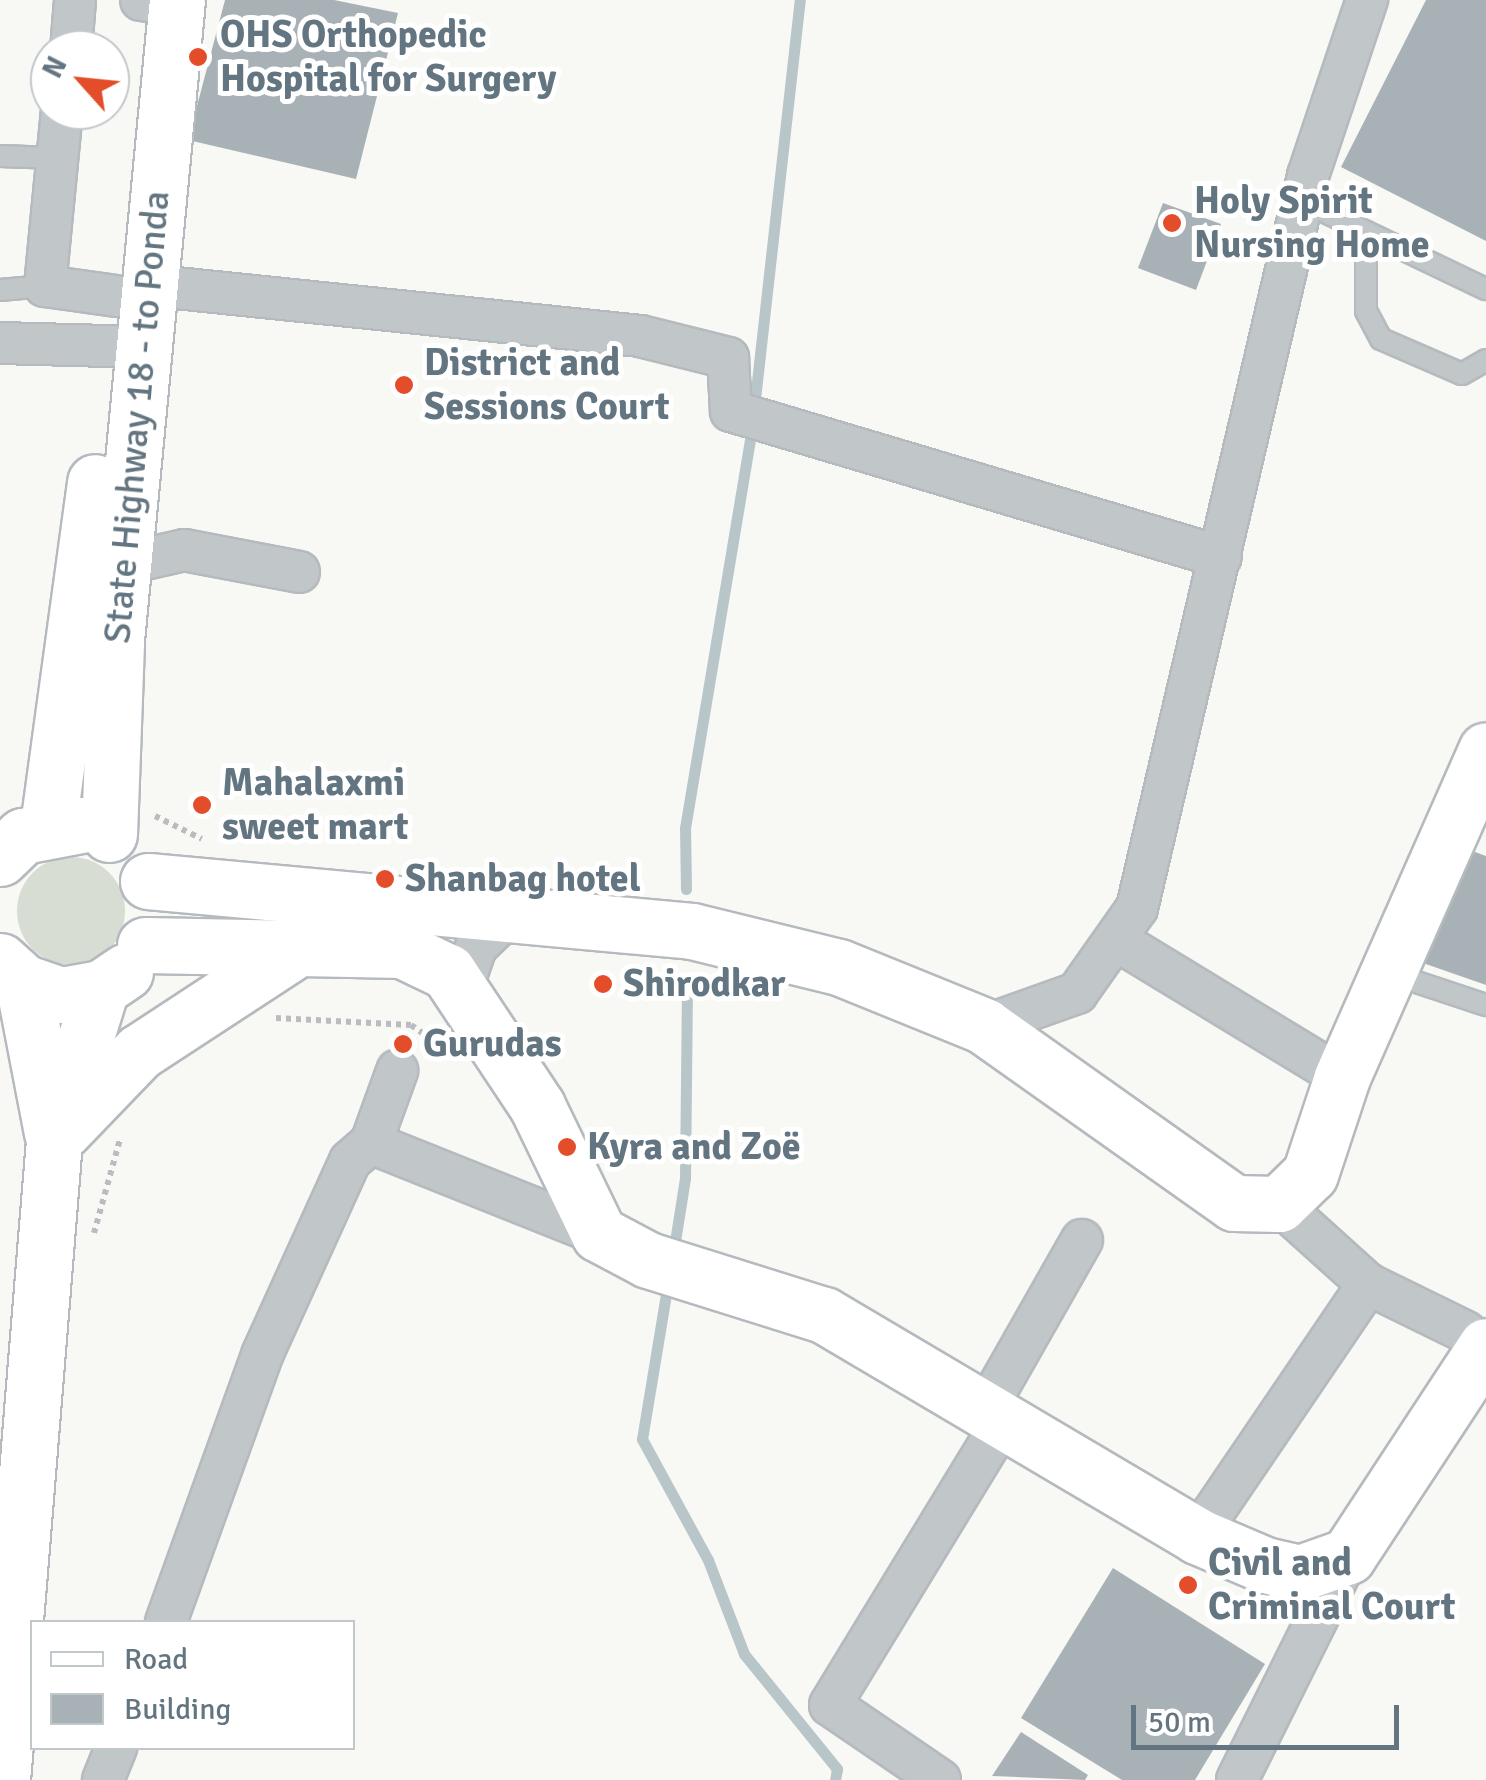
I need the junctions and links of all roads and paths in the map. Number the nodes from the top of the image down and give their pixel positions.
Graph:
1 (75, 0) edge
2 (146, 0) edge
3 (177, 0) edge
4 (1367, 0) edge
5 (72, 30) edge
6 (60, 130) edge
7 (0, 156) edge
8 (56, 158) junction
9 (1302, 201) junction
10 (1366, 232) junction
11 (45, 286) junction
12 (1486, 289) edge
13 (0, 290) edge
14 (128, 319) junction
15 (0, 343) edge
16 (1486, 360) edge
17 (1221, 557) junction
18 (123, 564) junction
19 (299, 572) dead end
20 (1486, 750) edge
21 (48, 826) junction
22 (109, 834) junction
23 (0, 858) edge
24 (148, 881) junction
25 (510, 914) junction
26 (1118, 941) junction
27 (304, 944) junction
28 (145, 945) junction
29 (12, 972) edge
30 (1390, 974) junction
31 (102, 988) junction
32 (461, 992) junction
33 (1486, 1005) edge
34 (269, 1019) dead end
35 (984, 1026) junction
36 (451, 1053) dead end
37 (397, 1070) dead end
38 (1342, 1076) junction
39 (122, 1131) dead end
40 (54, 1140) junction
41 (370, 1143) junction
42 (1280, 1204) junction
43 (598, 1234) junction
44 (1082, 1240) dead end
45 (90, 1246) dead end
46 (1368, 1284) junction
47 (1477, 1355) edge
48 (997, 1412) junction
49 (1198, 1536) junction
50 (1348, 1556) junction
51 (167, 1620) edge
52 (115, 1750) edge
53 (2, 1780) edge
54 (102, 1780) edge
55 (940, 1780) edge
56 (1236, 1780) edge

1 - 5 street
2 - 14 main road, State Highway 18 - to Ponda
3 - 14 main road, State Highway 18 - to Ponda
4 - 9 street
6 - 8 street
7 - 8 lane
8 - 11 street
9 - 10 lane
9 - 17 street
10 - 12 lane
10 - 16 lane
11 - 13 lane
11 - 14 street
14 - 15 street
14 - 17 street
14 - 18 main road, State Highway 18 - to Ponda
14 - 21 main road, State Highway 18 - to Ponda
17 - 26 street
18 - 19 street
18 - 22 main road, State Highway 18 - to Ponda
20 - 30 main road
21 - 22 main road
21 - 23 main road
22 - 24 main road
24 - 25 main road
24 - 28 main road
25 - 32 street
25 - 35 main road
26 - 35 street
26 - 38 street
27 - 28 main road
27 - 32 main road
27 - 40 main road
28 - 31 main road
29 - 31 main road
29 - 40 main road
30 - 33 lane
30 - 38 main road
31 - 40 main road
32 - 43 main road
34 - 36 path
35 - 42 main road
37 - 41 street
38 - 42 main road
39 - 45 path
40 - 53 main road
41 - 43 street
41 - 51 street
42 - 46 street
43 - 48 main road
44 - 48 street
46 - 47 street
46 - 49 street
47 - 50 main road
48 - 49 main road
48 - 55 street
49 - 50 main road
50 - 56 street
52 - 54 street

